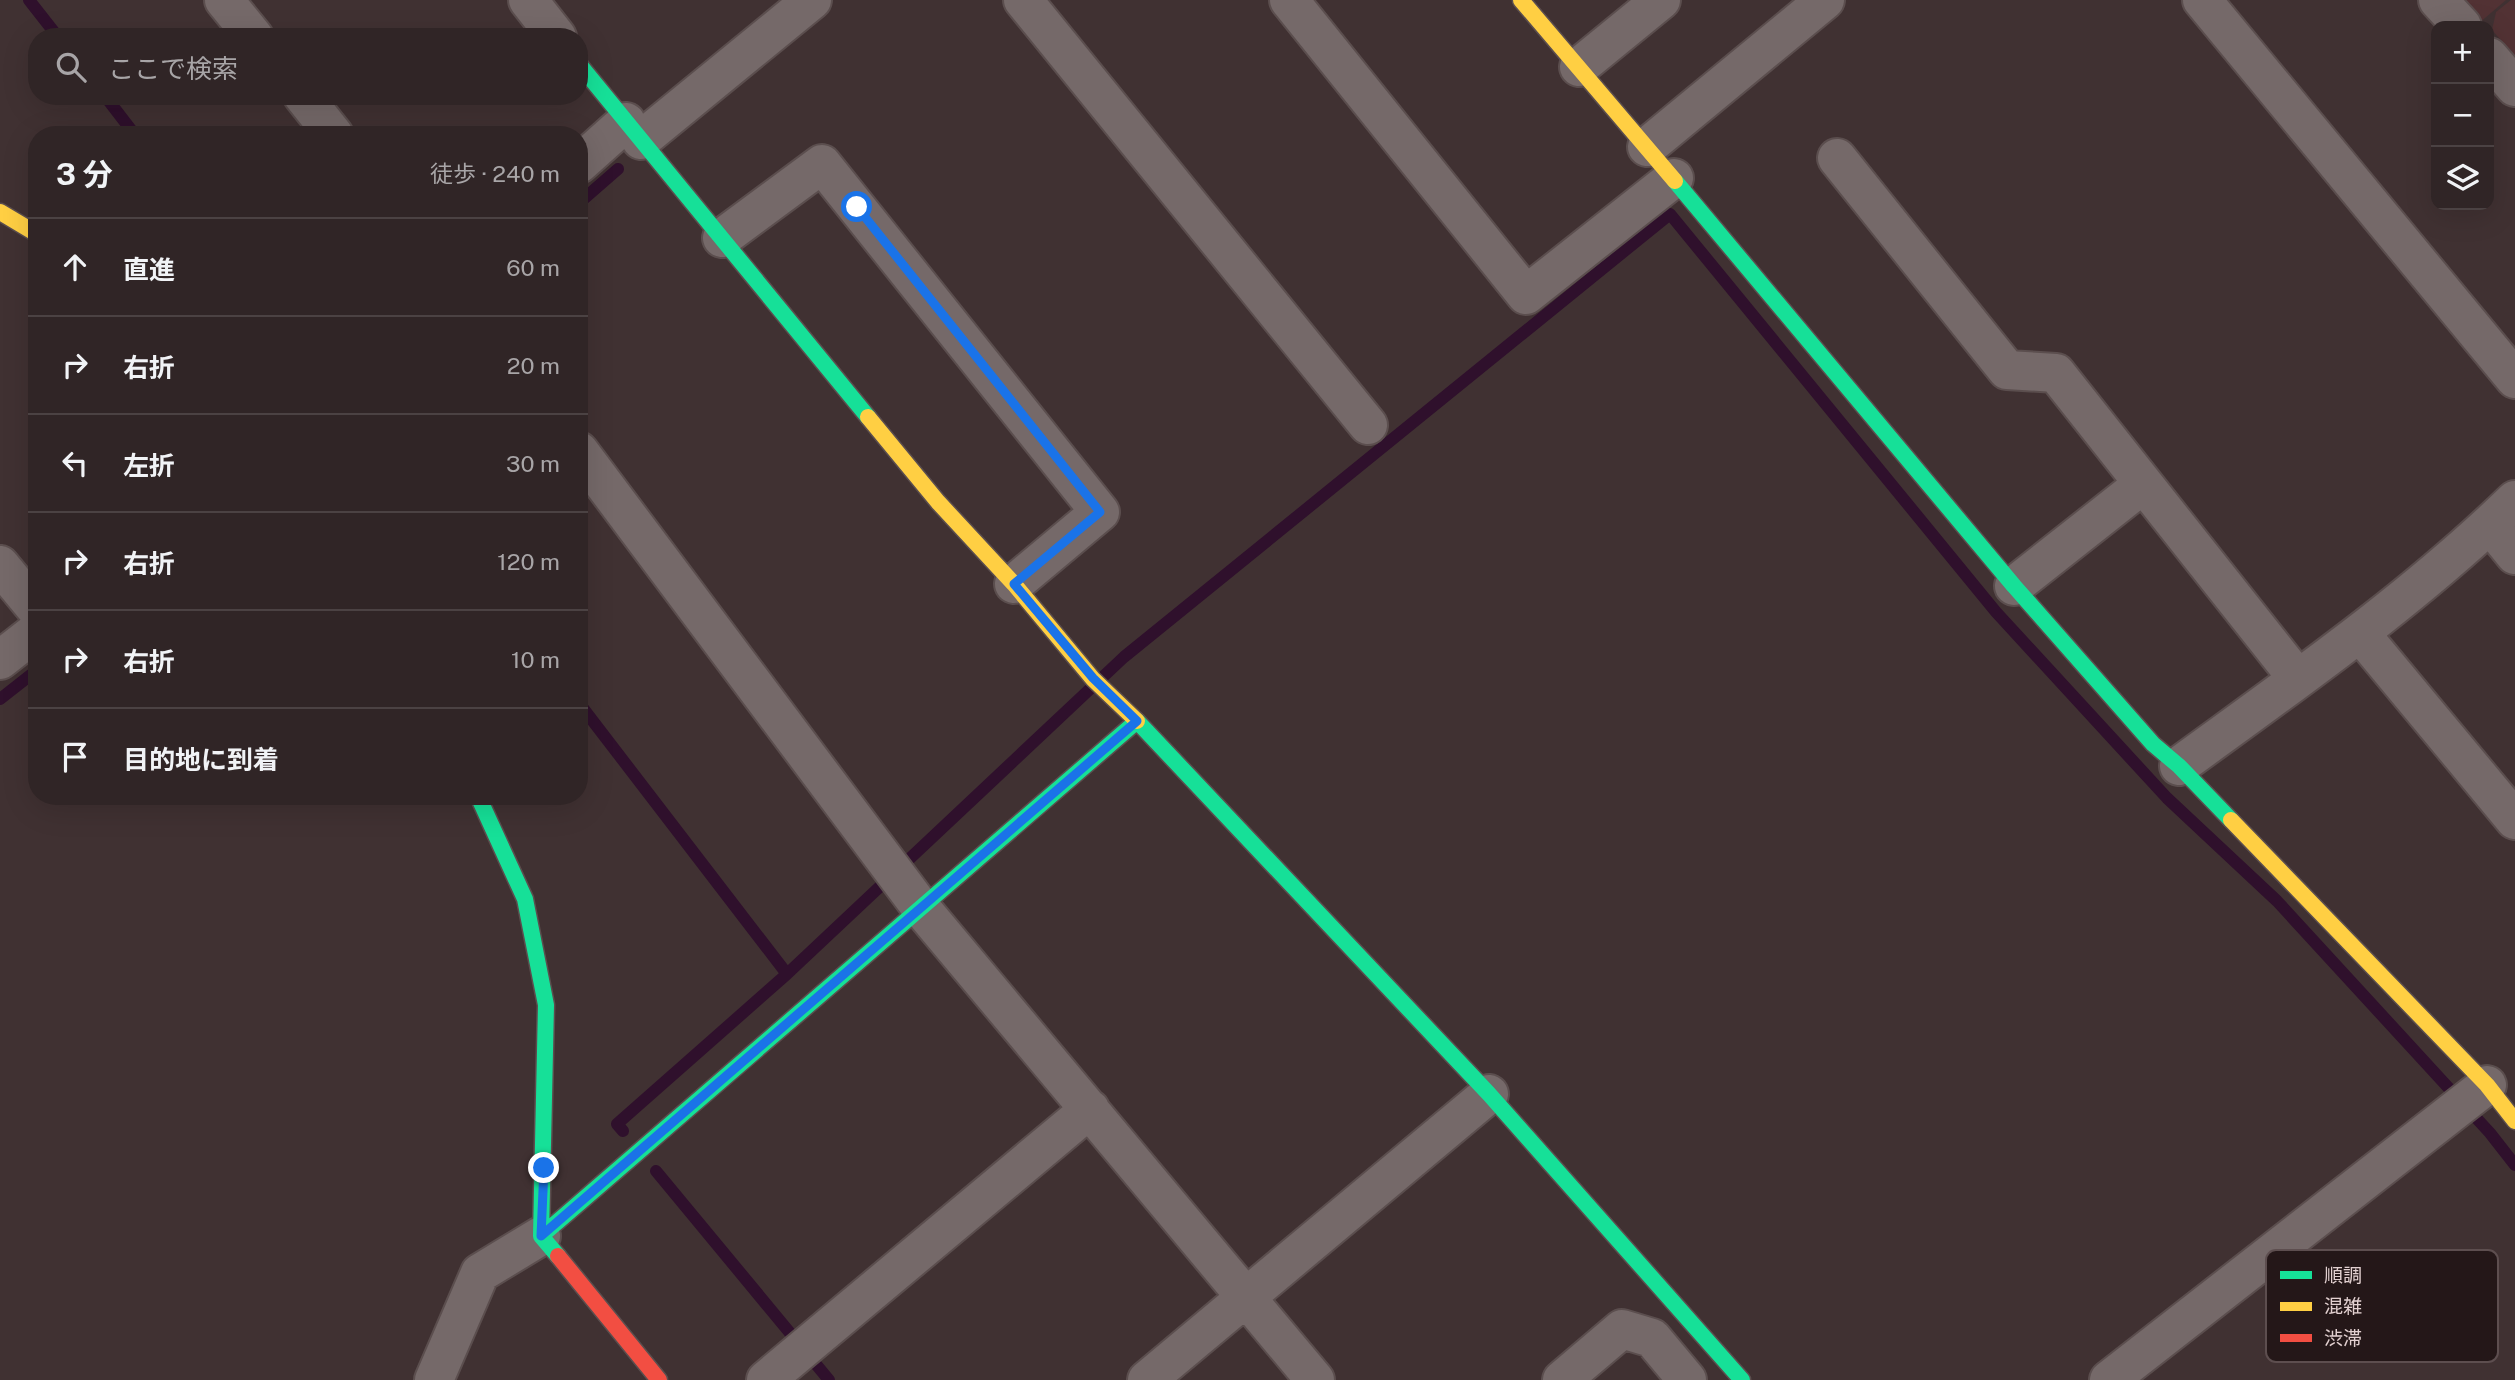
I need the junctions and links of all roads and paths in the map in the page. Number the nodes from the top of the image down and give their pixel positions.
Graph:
1 (224, 0) edge
2 (528, 0) edge
3 (812, 0) edge
4 (1023, 0) edge
5 (1289, 0) edge
6 (1521, 0) edge
7 (1661, 0) edge
8 (1825, 0) edge
9 (2202, 0) edge
10 (2438, 0) edge
11 (2457, 21) edge
12 (247, 28) edge
13 (550, 28) edge
14 (2494, 63) edge
15 (1579, 67) junction
16 (588, 75) edge
17 (2515, 87) edge
18 (310, 105) edge
19 (327, 126) edge
20 (634, 131) junction
21 (1647, 147) junction
22 (1838, 158) dead end
23 (588, 159) edge
24 (1674, 178) junction
25 (0, 212) edge
26 (28, 229) edge
27 (722, 238) junction
28 (2515, 379) edge
29 (1368, 425) dead end
30 (588, 463) edge
31 (2142, 485) junction
32 (2502, 512) edge
33 (2515, 555) edge
34 (0, 565) edge
35 (1014, 584) junction
36 (2014, 586) junction
37 (28, 599) edge
38 (2360, 633) junction
39 (28, 638) edge
40 (0, 660) edge
41 (2298, 679) junction
42 (1137, 721) junction
43 (2179, 766) junction
44 (482, 805) edge
45 (2515, 820) edge
46 (904, 884) junction
47 (1489, 1094) junction
48 (2470, 1099) junction
49 (1090, 1109) junction
50 (2515, 1121) edge
51 (541, 1236) junction
52 (2276, 1250) edge
53 (2266, 1258) edge
54 (1246, 1298) junction
55 (434, 1380) edge
56 (659, 1380) edge
57 (766, 1380) edge
58 (1147, 1380) edge
59 (1315, 1380) edge
60 (1562, 1380) edge
61 (1687, 1380) edge
62 (1742, 1380) edge
63 (2109, 1380) edge

1 - 12 street
2 - 13 street
3 - 20 street
4 - 29 street
5 - 24 street
6 - 15 street
7 - 15 street
8 - 21 street
9 - 28 street
10 - 11 street
14 - 17 street
15 - 21 street
16 - 20 street
18 - 19 street
20 - 23 street
20 - 27 street
21 - 24 street
22 - 31 street
24 - 36 street
25 - 26 street
27 - 35 street
27 - 35 street
30 - 46 street
31 - 36 street
31 - 41 street
32 - 33 street
32 - 38 street
34 - 37 street
35 - 42 street
36 - 43 street
38 - 41 street
38 - 45 street
39 - 40 street
41 - 43 street
42 - 46 street
42 - 47 street
43 - 48 street
44 - 51 street
46 - 49 street
46 - 51 street
47 - 54 street
47 - 62 street
48 - 50 street
48 - 52 street
49 - 54 street
49 - 57 street
51 - 55 street
51 - 56 street
53 - 63 street
54 - 58 street
54 - 59 street
60 - 61 street

